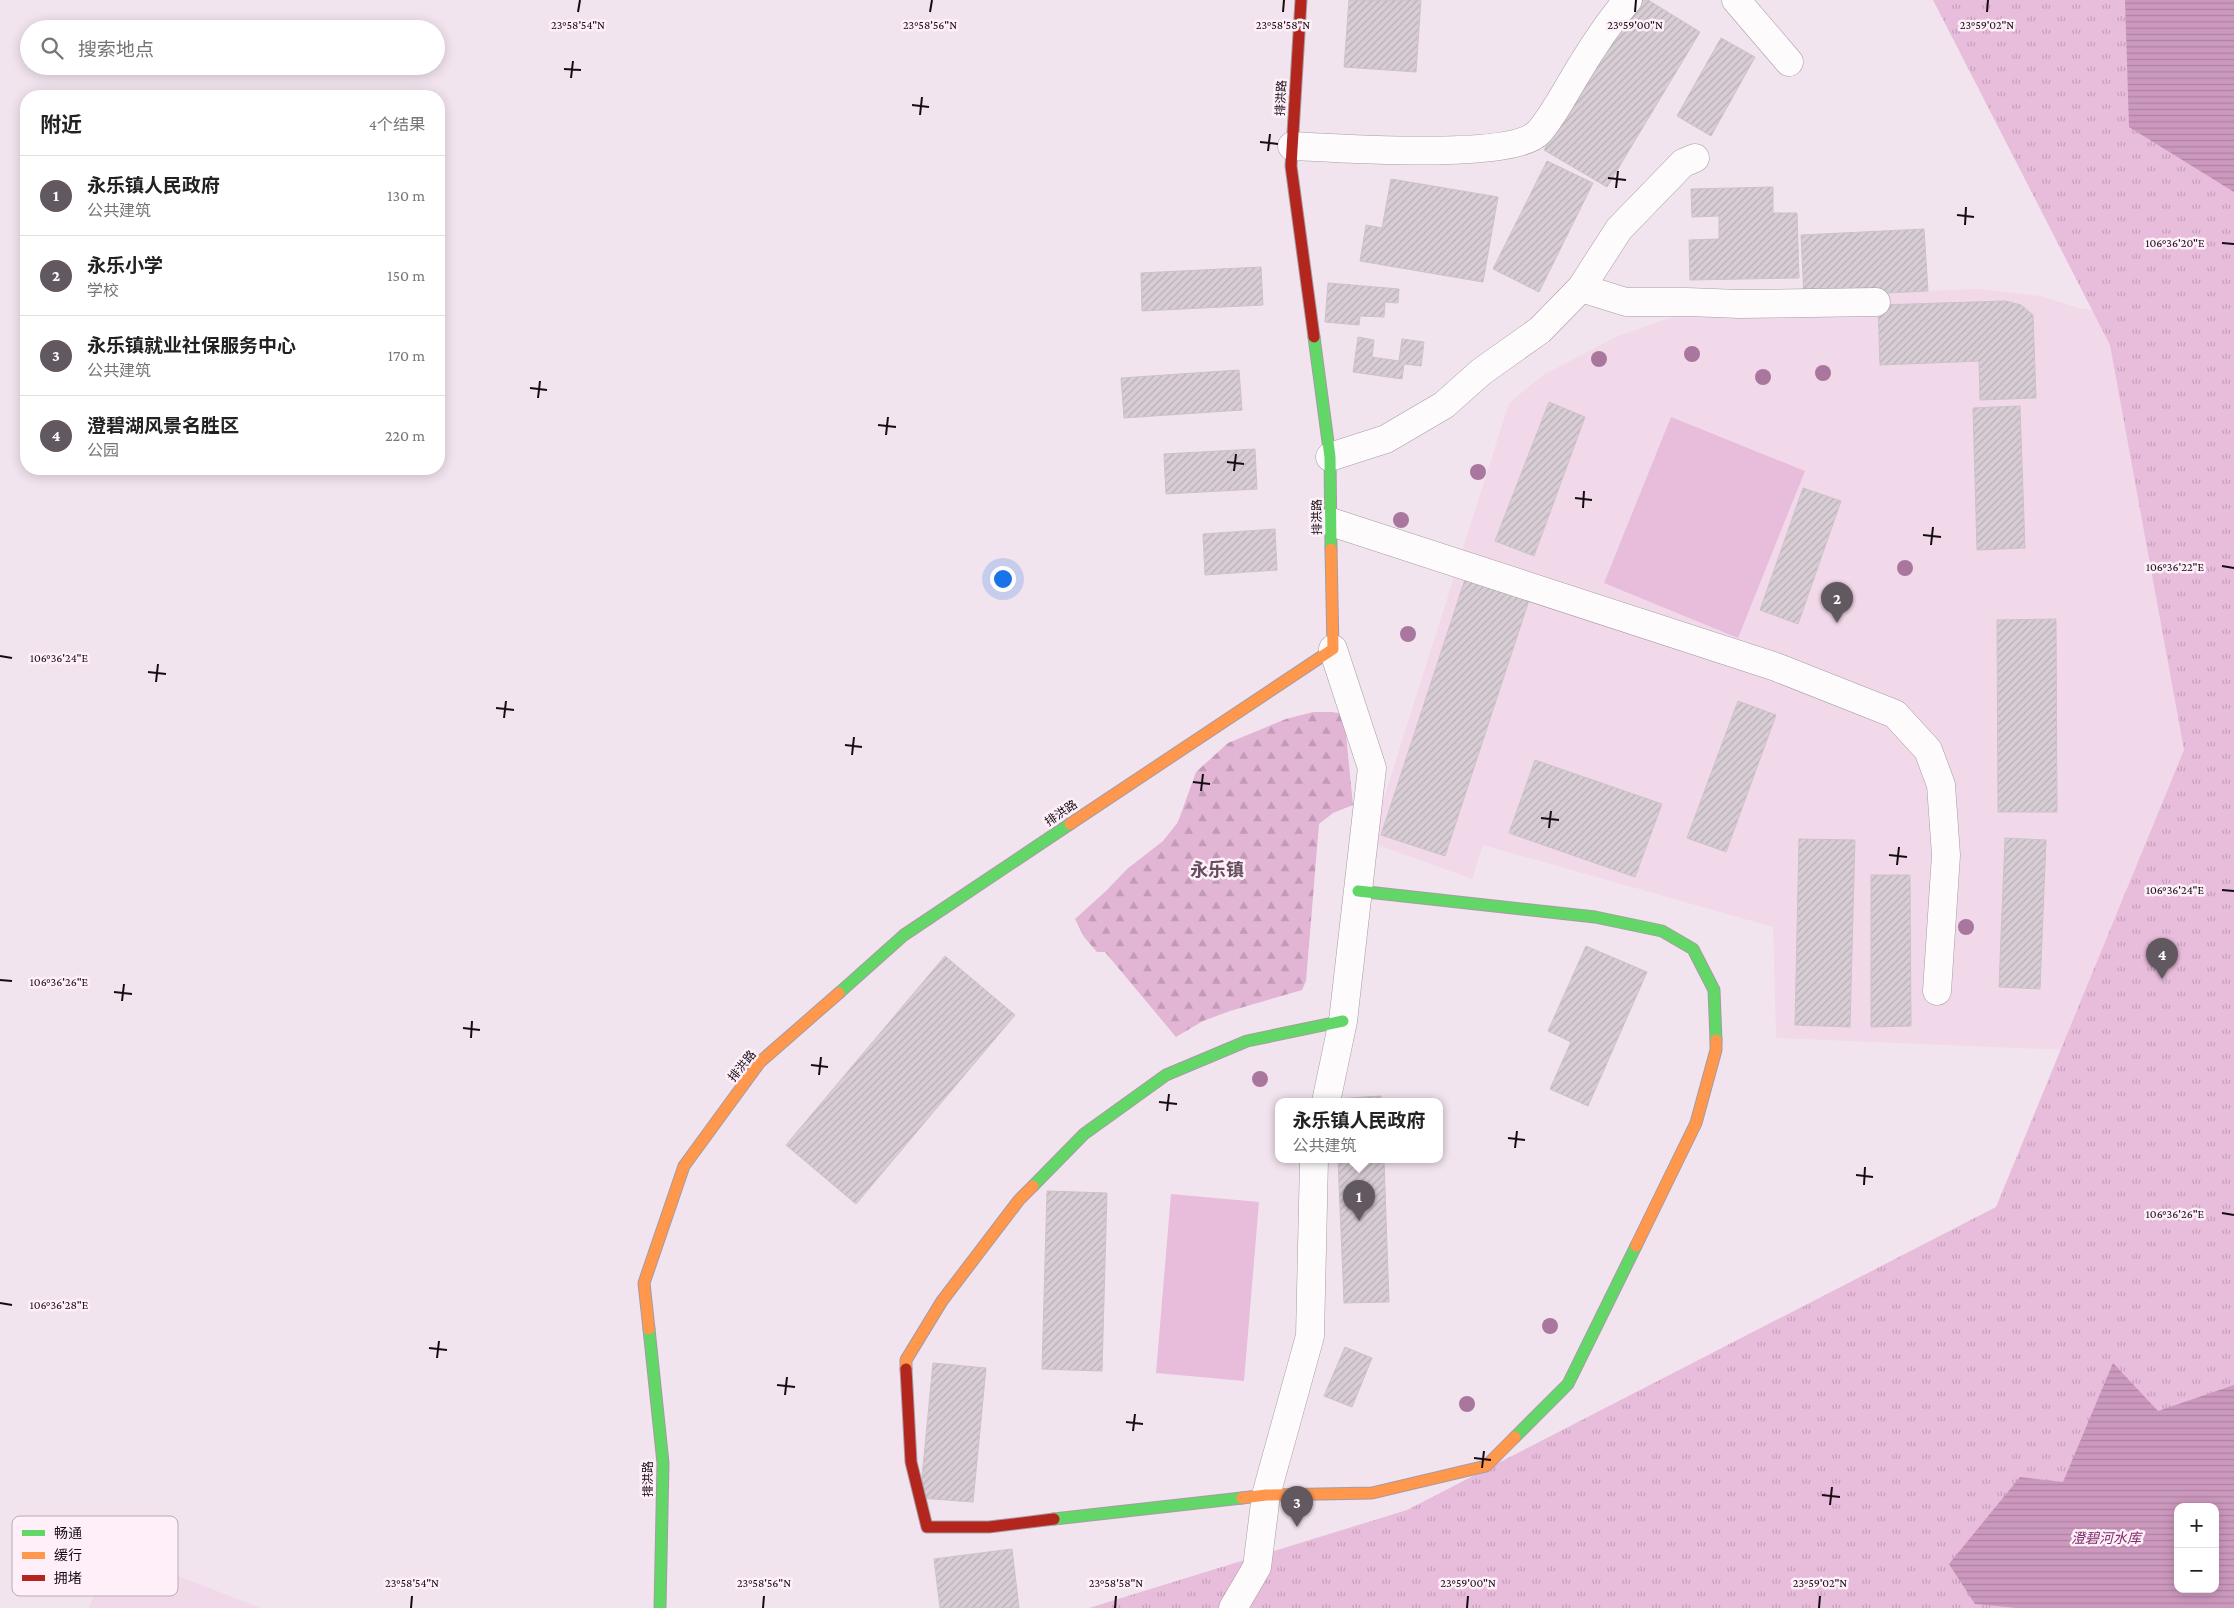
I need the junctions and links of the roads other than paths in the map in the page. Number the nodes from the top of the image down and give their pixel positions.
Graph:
1 (1301, 0) edge
2 (1628, 0) edge
3 (1736, 0) edge
4 (1789, 62) dead end
5 (1292, 146) junction
6 (1695, 158) dead end
7 (1581, 288) junction
8 (1876, 302) dead end
9 (1330, 457) junction
10 (1331, 522) junction
11 (1333, 649) junction
12 (1358, 891) junction
13 (1937, 991) dead end
14 (1344, 1021) junction
15 (1327, 1098) edge
16 (1314, 1163) edge
17 (1266, 1495) junction
18 (1236, 1605) edge
19 (660, 1608) edge

1 - 5 street, 排洪路
2 - 5 street
3 - 4 street
5 - 9 street, 排洪路
6 - 7 street
7 - 8 street
7 - 9 street
9 - 10 street, 排洪路
10 - 11 street, 排洪路
10 - 13 street
11 - 12 street
11 - 19 street, 排洪路
12 - 14 street
12 - 17 street
14 - 15 street
14 - 17 street
16 - 17 street
17 - 18 street

